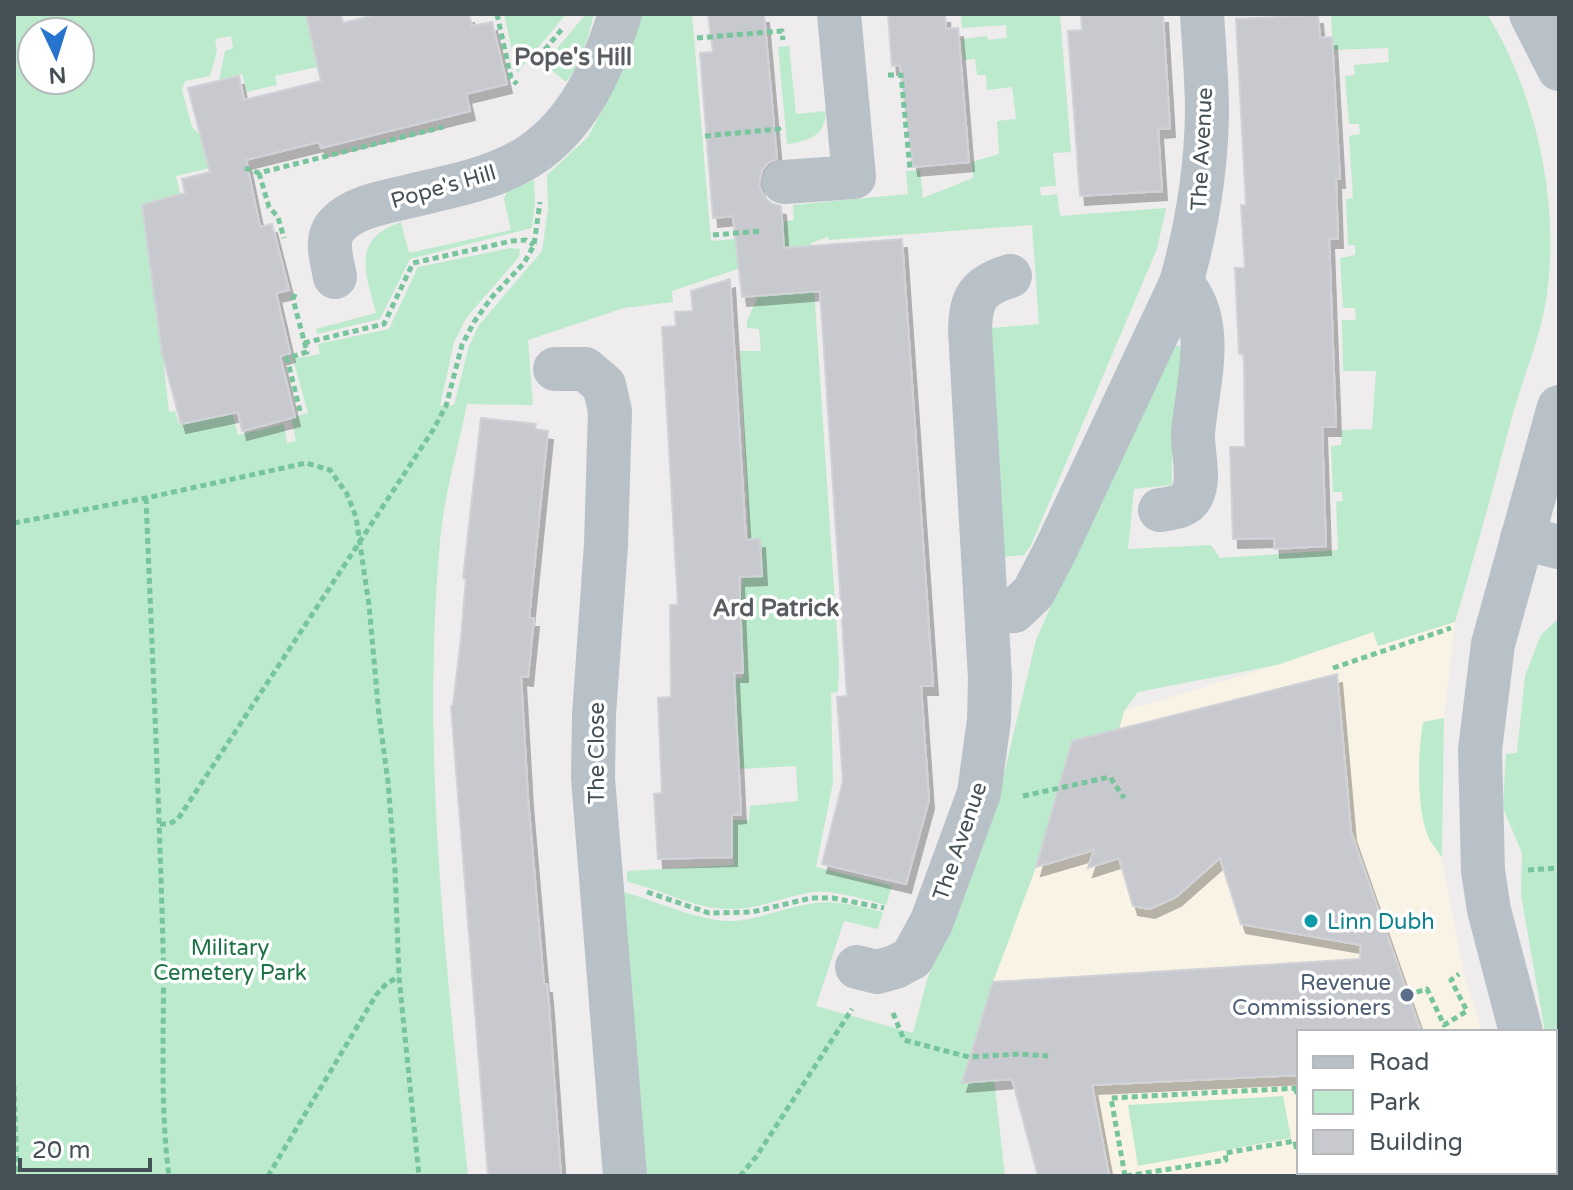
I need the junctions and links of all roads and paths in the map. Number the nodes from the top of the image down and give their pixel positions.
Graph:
1 (497, 14) edge
2 (620, 14) edge
3 (839, 14) edge
4 (1202, 14) edge
5 (1531, 14) edge
6 (562, 29) dead end
7 (697, 38) dead end
8 (783, 40) dead end
9 (887, 61) dead end
10 (532, 65) dead end
11 (1559, 69) edge
12 (517, 84) dead end
13 (443, 127) dead end
14 (780, 135) dead end
15 (705, 136) dead end
16 (245, 168) dead end
17 (910, 169) dead end
18 (259, 173) junction
19 (784, 182) dead end
20 (541, 193) dead end
21 (761, 231) dead end
22 (283, 234) dead end
23 (713, 235) dead end
24 (534, 245) junction
25 (1010, 276) dead end
26 (335, 277) dead end
27 (1181, 283) junction
28 (293, 299) dead end
29 (304, 343) junction
30 (555, 369) dead end
31 (1559, 407) edge
32 (300, 411) dead end
33 (146, 498) junction
34 (1160, 510) dead end
35 (14, 523) edge
36 (360, 542) junction
37 (1541, 542) edge
38 (987, 612) junction
39 (1454, 627) dead end
40 (1333, 668) dead end
41 (1124, 798) dead end
42 (1009, 799) dead end
43 (160, 824) junction
44 (1559, 868) edge
45 (1521, 870) dead end
46 (636, 890) dead end
47 (884, 908) dead end
48 (867, 969) joint
49 (399, 977) junction
50 (1454, 984) dead end
51 (1407, 995) dead end
52 (1445, 1028) edge
53 (1520, 1030) edge
54 (911, 1041) dead end
55 (1048, 1056) dead end
56 (14, 1086) edge
57 (1297, 1088) edge
58 (1297, 1147) edge
59 (17, 1176) edge
60 (169, 1176) edge
61 (268, 1176) edge
62 (419, 1176) edge
63 (625, 1176) edge
64 (740, 1176) edge
65 (1126, 1176) edge

1 - 12 path
2 - 26 street, Pope's Hill
3 - 19 street
4 - 27 street, The Avenue
5 - 11 street
6 - 10 path
7 - 8 path
9 - 17 path
13 - 18 path
14 - 15 path
16 - 18 path
18 - 22 path
20 - 24 path
21 - 23 path
24 - 29 path
24 - 36 path
25 - 38 street, The Avenue
27 - 34 street
27 - 38 street, The Avenue
28 - 29 path
29 - 32 path
30 - 63 street, The Close
31 - 37 street
33 - 35 path
33 - 36 path
33 - 43 path
36 - 43 path
36 - 49 path
37 - 53 street
38 - 48 street, The Avenue
39 - 40 path
41 - 42 path
43 - 60 path
44 - 45 path
46 - 47 path
48 - 64 path
49 - 61 path
49 - 62 path
50 - 52 path
51 - 52 path
54 - 55 path
56 - 59 path
57 - 65 path
58 - 65 path

